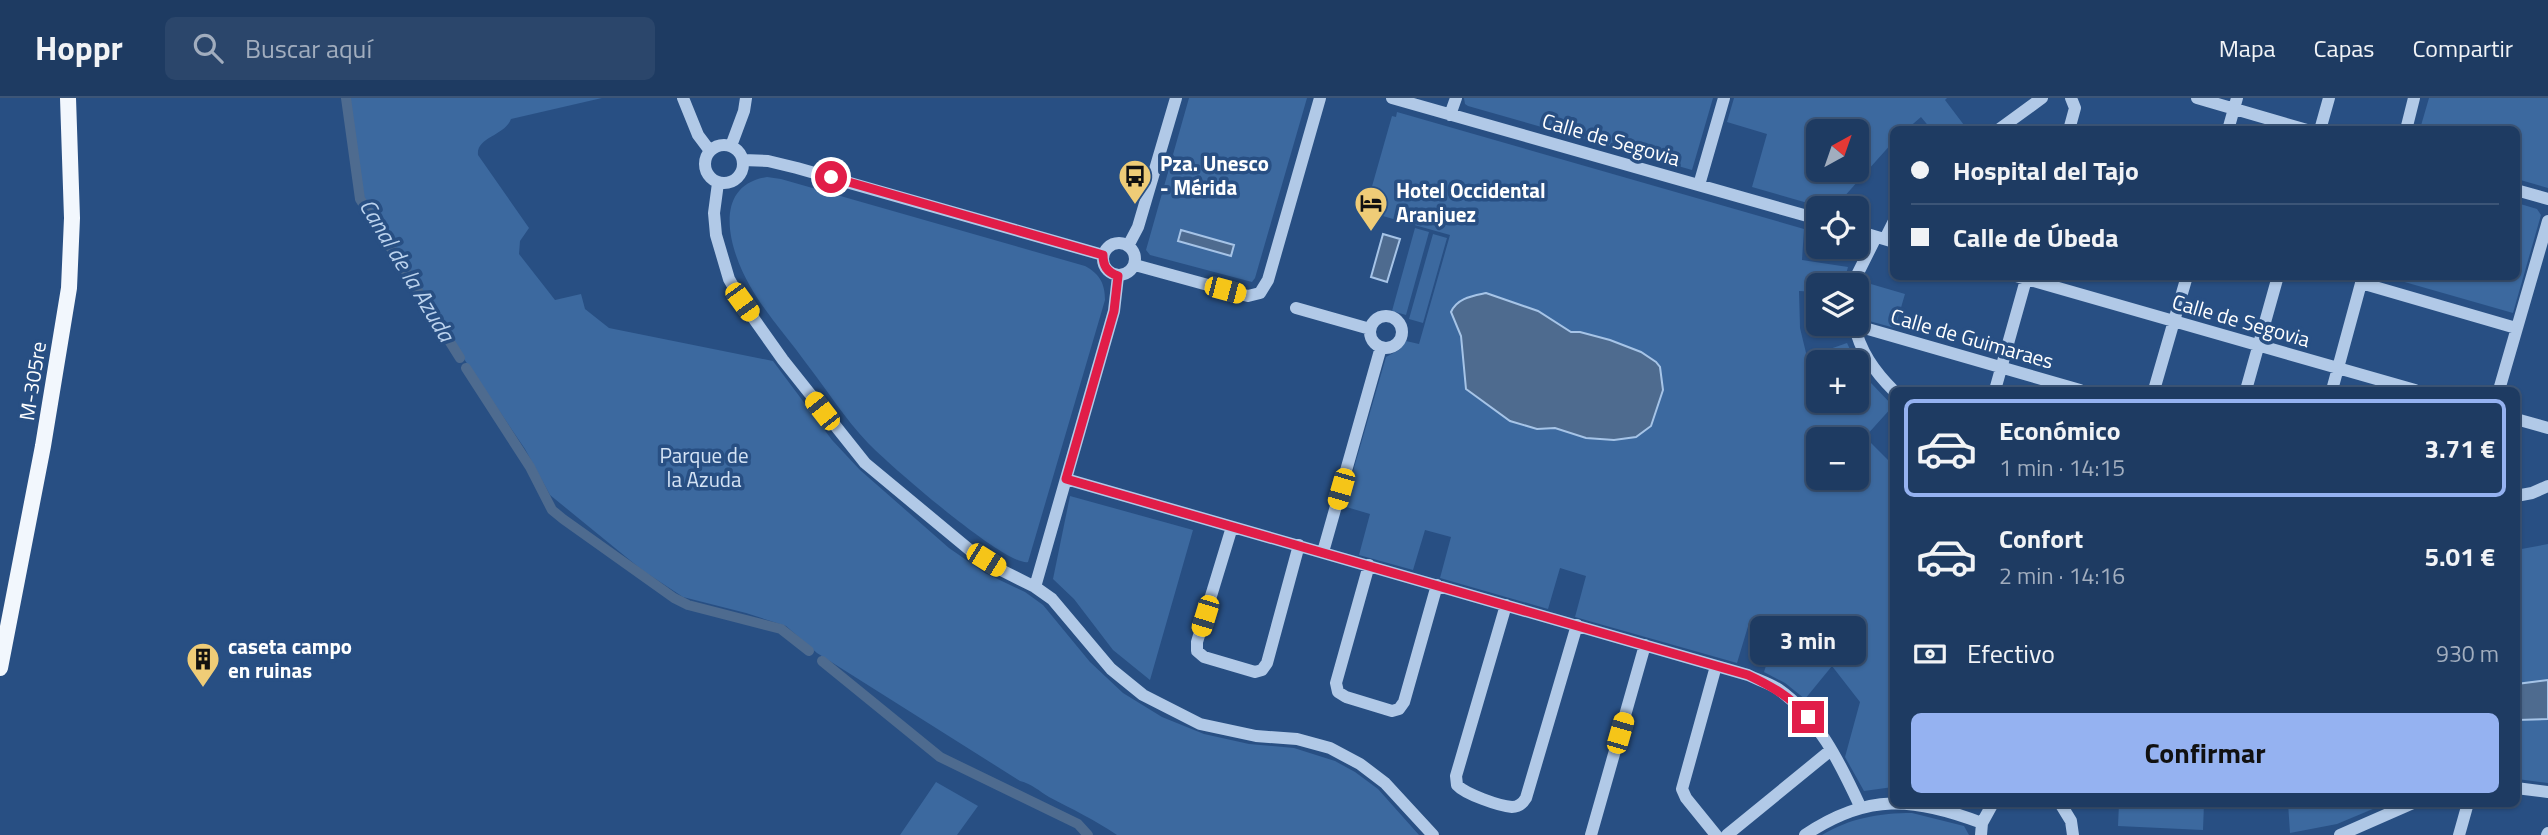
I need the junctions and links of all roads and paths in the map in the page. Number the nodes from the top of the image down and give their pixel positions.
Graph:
1 (68, 98) edge
2 (683, 98) edge
3 (746, 98) edge
4 (1176, 98) edge
5 (1320, 98) edge
6 (1392, 98) edge
7 (1455, 98) edge
8 (1724, 98) edge
9 (2042, 98) edge
10 (2197, 98) edge
11 (2329, 98) edge
12 (2414, 98) edge
13 (2075, 101) edge
14 (2235, 103) edge
15 (1450, 115) junction
16 (2004, 126) edge
17 (2070, 126) edge
18 (2229, 126) edge
19 (2296, 126) edge
20 (2321, 126) edge
21 (2407, 126) edge
22 (731, 146) junction
23 (710, 151) junction
24 (743, 160) junction
25 (718, 183) junction
26 (1699, 185) junction
27 (2520, 191) edge
28 (2548, 199) edge
29 (1806, 216) edge
30 (2548, 221) edge
31 (1885, 239) edge
32 (1128, 246) junction
33 (1103, 255) junction
34 (1135, 264) junction
35 (1859, 273) edge
36 (1118, 276) junction
37 (2022, 280) edge
38 (2033, 280) edge
39 (2185, 280) edge
40 (2277, 280) edge
41 (2362, 280) edge
42 (1296, 308) dead end
43 (2174, 321) junction
44 (2516, 328) junction
45 (1370, 329) junction
46 (1869, 329) edge
47 (1857, 336) edge
48 (2259, 345) junction
49 (1381, 347) junction
50 (2002, 368) junction
51 (2338, 368) junction
52 (1890, 387) edge
53 (1996, 387) edge
54 (2069, 387) edge
55 (2155, 387) edge
56 (2247, 387) edge
57 (2333, 387) edge
58 (2404, 387) edge
59 (2500, 387) edge
60 (2520, 420) edge
61 (2548, 428) edge
62 (1066, 479) junction
63 (2548, 486) edge
64 (2520, 496) edge
65 (1232, 527) junction
66 (1299, 545) junction
67 (1323, 552) junction
68 (1369, 565) junction
69 (1437, 585) junction
70 (1035, 587) junction
71 (1506, 605) junction
72 (1577, 625) junction
73 (1645, 645) junction
74 (1716, 666) junction
75 (0, 668) edge
76 (1832, 750) junction
77 (2520, 788) edge
78 (2548, 792) edge
79 (1890, 805) edge
80 (1860, 806) junction
81 (1928, 807) edge
82 (1991, 807) edge
83 (2062, 807) edge
84 (2404, 807) edge
85 (2467, 807) edge
86 (1982, 829) edge
87 (2344, 834) edge
88 (1433, 835) edge
89 (1591, 835) edge
90 (1716, 835) edge
91 (1727, 835) edge
92 (1805, 835) edge
93 (2073, 835) edge
94 (2459, 835) edge

1 - 75 main road, M-305re
2 - 23 street
3 - 22 street
4 - 32 street
5 - 34 street
6 - 15 street, Calle de Segovia
7 - 15 street
8 - 26 street
9 - 16 street
10 - 14 street
11 - 20 street
12 - 21 street
13 - 17 street
14 - 18 street
14 - 19 street
15 - 26 street, Calle de Segovia
22 - 23 street
22 - 24 street
23 - 25 street
24 - 25 street
24 - 33 street
25 - 70 street
26 - 29 street, Calle de Segovia
27 - 28 street
30 - 44 street
31 - 35 street
32 - 33 street
32 - 34 street
33 - 36 street
34 - 36 street
36 - 62 street
37 - 50 street
38 - 43 street, Calle de Segovia
39 - 43 street
40 - 48 street
41 - 44 street
41 - 51 street
42 - 45 street
43 - 48 street, Calle de Segovia
43 - 55 street
44 - 59 street
45 - 49 street
45 - 49 street
46 - 50 street, Calle de Guimaraes
47 - 52 street
48 - 51 street, Calle de Segovia
48 - 56 street
49 - 67 street
50 - 53 street
50 - 54 street, Calle de Guimaraes
51 - 57 street
51 - 58 street, Calle de Segovia
60 - 61 street
62 - 65 street
62 - 70 street
63 - 64 street
65 - 66 street
65 - 66 street
66 - 67 street
67 - 68 street
68 - 69 street
68 - 69 street
69 - 71 street
70 - 88 street
71 - 72 street
71 - 72 street
72 - 73 street
73 - 74 street
73 - 89 street
74 - 76 street
74 - 90 street
76 - 80 street
76 - 91 street
77 - 78 street
79 - 80 street
80 - 92 street
81 - 86 street
82 - 86 street
83 - 93 street
84 - 87 street
85 - 94 street

